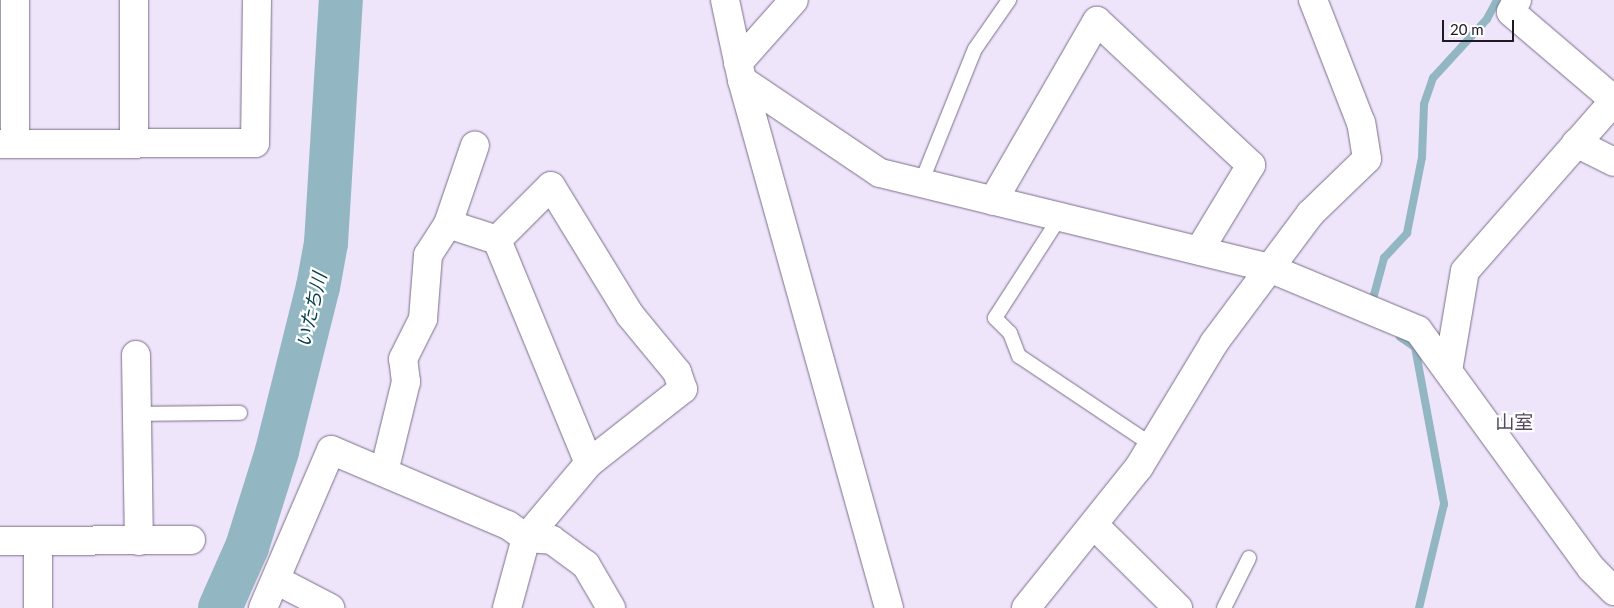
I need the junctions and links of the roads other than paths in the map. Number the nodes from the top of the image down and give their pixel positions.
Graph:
1 (15, 0) edge
2 (134, 0) edge
3 (257, 0) edge
4 (725, 0) edge
5 (794, 0) edge
6 (1009, 0) edge
7 (1313, 0) edge
8 (1517, 0) edge
9 (740, 72) junction
10 (1614, 100) edge
11 (134, 143) junction
12 (1576, 143) junction
13 (7, 144) edge
14 (475, 144) dead end
15 (1614, 162) edge
16 (921, 183) junction
17 (993, 200) junction
18 (1060, 217) junction
19 (448, 224) junction
20 (497, 240) junction
21 (1199, 251) junction
22 (1269, 268) junction
23 (136, 355) dead end
24 (1448, 371) junction
25 (240, 413) dead end
26 (137, 414) junction
27 (1152, 446) junction
28 (589, 463) junction
29 (384, 472) junction
30 (1095, 526) junction
31 (526, 538) junction
32 (191, 540) dead end
33 (38, 541) junction
34 (139, 541) junction
35 (0, 542) edge
36 (1249, 558) dead end
37 (278, 581) junction
38 (1614, 591) edge
39 (38, 608) edge
40 (263, 608) edge
41 (330, 608) edge
42 (507, 608) edge
43 (611, 608) edge
44 (889, 608) edge
45 (1026, 608) edge
46 (1178, 608) edge
47 (1224, 608) edge

1 - 13 street
2 - 11 street
3 - 11 street
4 - 9 street
5 - 9 street
6 - 16 lane
7 - 22 street
8 - 10 street
9 - 16 street
9 - 44 street
10 - 12 street
11 - 13 street
12 - 15 street
12 - 24 street
14 - 19 street
16 - 17 street
17 - 18 street
17 - 21 street
18 - 21 street
18 - 27 lane
19 - 20 street
19 - 29 street
20 - 28 street
20 - 28 street
21 - 22 street
22 - 24 street
22 - 27 street
23 - 26 street
24 - 38 street
25 - 26 lane
26 - 34 street
27 - 30 street
28 - 31 street
29 - 31 street
29 - 37 street
30 - 45 street
30 - 46 street
31 - 42 street
31 - 43 street
32 - 34 street
33 - 34 street
33 - 35 street
33 - 39 street
36 - 47 lane
37 - 40 street
37 - 41 street

